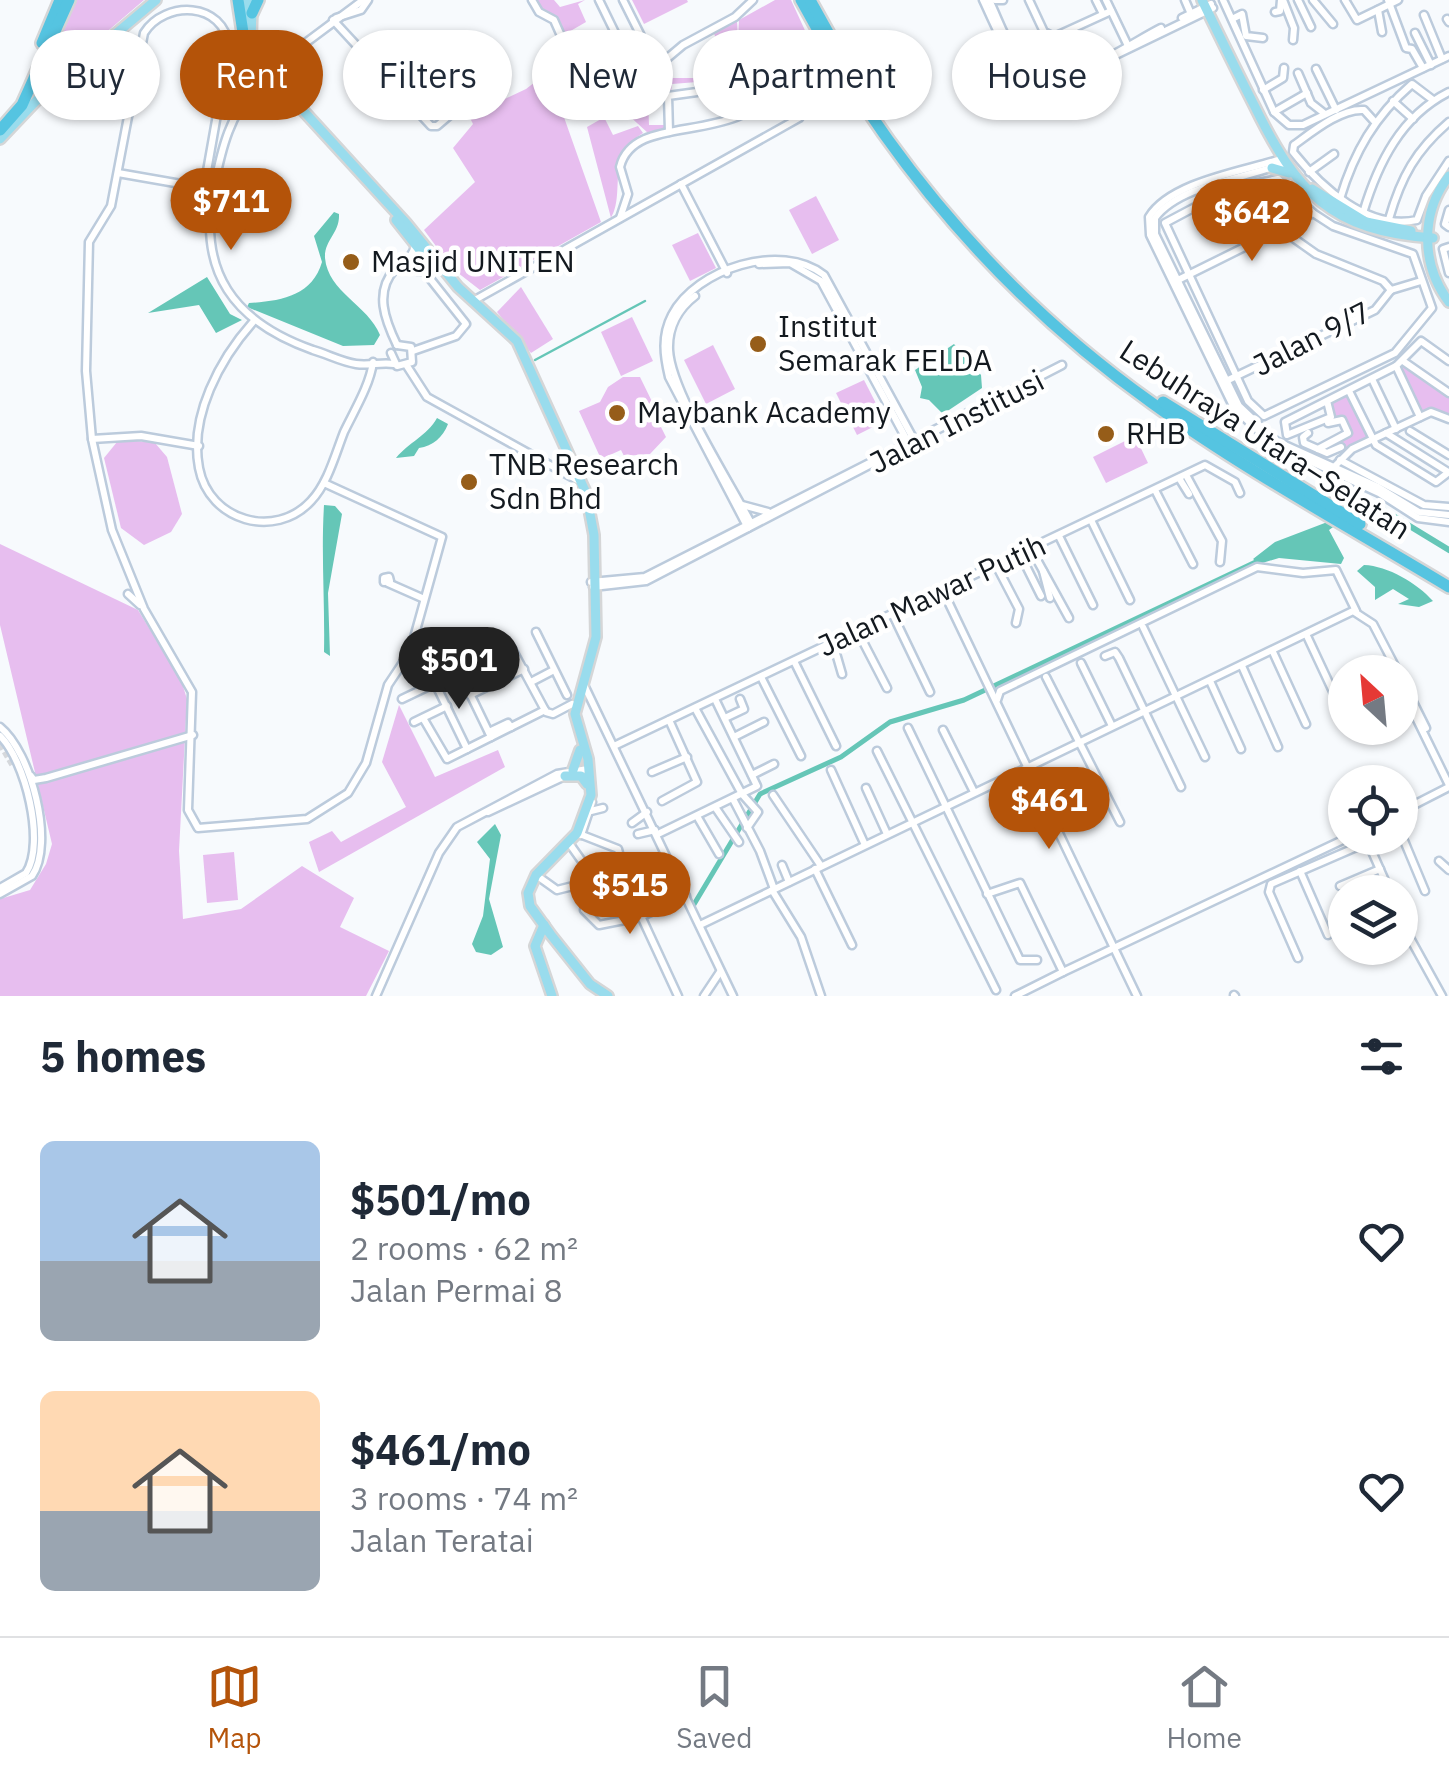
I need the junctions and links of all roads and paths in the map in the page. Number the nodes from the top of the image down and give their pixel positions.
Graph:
1 (156, 0) edge
2 (365, 0) edge
3 (532, 0) edge
4 (599, 0) edge
5 (623, 0) edge
6 (753, 0) edge
7 (801, 0) edge
8 (810, 0) edge
9 (994, 0) edge
10 (1029, 0) edge
11 (1096, 0) edge
12 (1106, 0) edge
13 (1185, 0) edge
14 (1282, 0) edge
15 (1298, 0) edge
16 (1313, 0) edge
17 (1346, 0) edge
18 (1226, 1) edge
19 (1392, 1) edge
20 (66, 3) edge
21 (250, 3) edge
22 (1203, 7) edge
23 (1378, 10) junction
24 (1107, 12) junction
25 (1275, 12) dead end
26 (1424, 15) dead end
27 (1232, 18) junction
28 (334, 19) junction
29 (1333, 24) dead end
30 (1311, 27) dead end
31 (53, 28) junction
32 (246, 30) edge
33 (250, 30) edge
34 (319, 30) edge
35 (344, 30) edge
36 (558, 30) edge
37 (612, 30) edge
38 (638, 30) edge
39 (1382, 32) dead end
40 (1416, 34) dead end
41 (1262, 38) dead end
42 (1293, 40) dead end
43 (1128, 47) junction
44 (673, 54) edge
45 (1446, 58) edge
46 (1427, 66) junction
47 (1284, 68) dead end
48 (1316, 69) dead end
49 (1298, 72) dead end
50 (1263, 90) junction
51 (1449, 92) edge
52 (693, 93) edge
53 (1307, 93) junction
54 (1433, 100) junction
55 (1393, 102) junction
56 (1336, 110) junction
57 (1270, 111) junction
58 (1326, 114) junction
59 (1414, 119) junction
60 (0, 120) edge
61 (231, 120) edge
62 (310, 120) edge
63 (313, 120) edge
64 (726, 120) edge
65 (791, 120) edge
66 (1374, 121) junction
67 (1449, 122) edge
68 (0, 130) edge
69 (669, 132) junction
70 (0, 139) edge
71 (1334, 154) dead end
72 (1449, 161) edge
73 (1280, 162) junction
74 (1308, 172) junction
75 (118, 175) junction
76 (1449, 176) edge
77 (1286, 177) junction
78 (680, 184) junction
79 (1449, 185) edge
80 (1340, 198) junction
81 (1449, 210) edge
82 (1313, 213) junction
83 (1430, 214) junction
84 (1362, 217) junction
85 (1390, 219) junction
86 (618, 220) junction
87 (1449, 227) edge
88 (1282, 230) junction
89 (1406, 233) junction
90 (1431, 235) junction
91 (414, 244) junction
92 (1449, 246) edge
93 (426, 257) junction
94 (1428, 258) junction
95 (408, 259) junction
96 (418, 270) dead end
97 (726, 272) junction
98 (1449, 274) edge
99 (1187, 276) junction
100 (1175, 281) junction
101 (1421, 281) junction
102 (1391, 290) junction
103 (1449, 293) edge
104 (473, 301) junction
105 (1449, 302) edge
106 (253, 322) junction
107 (397, 345) junction
108 (414, 351) junction
109 (391, 354) junction
110 (1449, 361) edge
111 (354, 364) junction
112 (373, 364) junction
113 (394, 364) junction
114 (1400, 364) junction
115 (407, 366) junction
116 (1228, 380) junction
117 (1372, 380) junction
118 (365, 384) junction
119 (1349, 391) junction
120 (1449, 392) edge
121 (1327, 402) junction
122 (1420, 417) junction
123 (1449, 419) edge
124 (903, 424) junction
125 (934, 428) junction
126 (1396, 429) junction
127 (1410, 431) dead end
128 (1386, 433) junction
129 (94, 438) junction
130 (1373, 440) junction
131 (912, 442) junction
132 (199, 446) junction
133 (890, 451) junction
134 (1449, 455) edge
135 (1338, 457) junction
136 (568, 462) junction
137 (558, 468) junction
138 (1449, 472) edge
139 (1183, 477) junction
140 (577, 480) junction
141 (325, 486) junction
142 (1155, 490) junction
143 (1240, 493) dead end
144 (1189, 494) dead end
145 (739, 506) junction
146 (1449, 507) edge
147 (772, 512) junction
148 (1337, 515) junction
149 (1449, 518) edge
150 (1092, 520) junction
151 (750, 526) junction
152 (724, 536) junction
153 (1059, 536) junction
154 (1031, 549) junction
155 (594, 552) junction
156 (1020, 554) junction
157 (1220, 562) dead end
158 (1193, 564) dead end
159 (996, 565) junction
160 (1043, 569) junction
161 (1449, 578) edge
162 (389, 581) dead end
163 (427, 581) junction
164 (593, 584) junction
165 (611, 584) junction
166 (134, 585) junction
167 (1449, 587) edge
168 (411, 591) junction
169 (943, 591) junction
170 (423, 596) junction
171 (597, 599) junction
172 (1130, 600) dead end
173 (1094, 605) dead end
174 (420, 607) junction
175 (144, 609) junction
176 (1355, 611) junction
177 (893, 615) junction
178 (1070, 618) dead end
179 (1016, 624) dead end
180 (1143, 627) dead end
181 (536, 632) dead end
182 (858, 632) junction
183 (1306, 636) junction
184 (833, 643) junction
185 (1273, 652) junction
186 (1389, 655) edge
187 (1105, 656) dead end
188 (794, 661) junction
189 (1082, 663) dead end
190 (1242, 666) junction
191 (524, 669) junction
192 (554, 670) junction
193 (459, 671) junction
194 (842, 674) dead end
195 (1046, 676) dead end
196 (761, 677) junction
197 (1210, 681) junction
198 (530, 682) junction
199 (1328, 682) edge
200 (435, 683) junction
201 (583, 684) junction
202 (887, 688) dead end
203 (930, 692) dead end
204 (470, 695) junction
205 (1178, 696) junction
206 (715, 698) junction
207 (995, 698) junction
208 (402, 699) dead end
209 (740, 699) dead end
210 (568, 705) junction
211 (447, 706) junction
212 (696, 708) junction
213 (545, 710) junction
214 (1145, 711) junction
215 (1418, 714) edge
216 (423, 718) junction
217 (725, 718) junction
218 (669, 720) junction
219 (1418, 721) edge
220 (414, 722) dead end
221 (764, 722) dead end
222 (1306, 724) dead end
223 (1112, 726) junction
224 (0, 728) edge
225 (908, 728) dead end
226 (943, 730) dead end
227 (490, 734) junction
228 (0, 736) edge
229 (193, 737) junction
230 (736, 740) junction
231 (1080, 741) junction
232 (614, 746) junction
233 (836, 746) dead end
234 (1278, 747) dead end
235 (467, 749) junction
236 (1241, 749) dead end
237 (580, 750) junction
238 (877, 751) dead end
239 (720, 752) junction
240 (801, 756) dead end
241 (687, 757) junction
242 (1205, 757) dead end
243 (774, 764) dead end
244 (1028, 766) junction
245 (28, 770) junction
246 (832, 770) dead end
247 (652, 772) dead end
248 (569, 773) junction
249 (587, 774) junction
250 (752, 775) junction
251 (1449, 776) edge
252 (1449, 786) edge
253 (1181, 787) dead end
254 (866, 788) dead end
255 (32, 790) junction
256 (974, 792) junction
257 (742, 794) junction
258 (774, 794) dead end
259 (732, 798) junction
260 (662, 802) dead end
261 (1418, 802) edge
262 (715, 807) junction
263 (944, 807) junction
264 (603, 808) dead end
265 (591, 811) junction
266 (647, 812) junction
267 (697, 816) junction
268 (912, 822) junction
269 (1120, 822) dead end
270 (632, 823) dead end
271 (745, 825) junction
272 (656, 832) junction
273 (579, 834) junction
274 (638, 834) dead end
275 (888, 834) junction
276 (737, 841) dead end
277 (569, 843) junction
278 (865, 845) junction
279 (1328, 847) edge
280 (719, 854) dead end
281 (1335, 855) edge
282 (1374, 855) edge
283 (1410, 855) edge
284 (1439, 861) dead end
285 (782, 864) dead end
286 (606, 867) dead end
287 (818, 868) junction
288 (1380, 869) junction
289 (1449, 870) edge
290 (1300, 871) junction
291 (536, 875) junction
292 (1366, 875) edge
293 (1383, 875) edge
294 (627, 878) junction
295 (616, 880) junction
296 (679, 881) junction
297 (789, 882) junction
298 (593, 885) junction
299 (650, 888) dead end
300 (772, 890) junction
301 (0, 891) edge
302 (1424, 891) dead end
303 (987, 894) junction
304 (686, 896) junction
305 (584, 910) dead end
306 (530, 914) junction
307 (640, 917) junction
308 (700, 924) junction
309 (544, 934) junction
310 (1328, 935) dead end
311 (852, 945) dead end
312 (1116, 950) junction
313 (1418, 954) edge
314 (1298, 958) dead end
315 (1036, 960) dead end
316 (721, 970) junction
317 (1063, 972) junction
318 (996, 990) dead end
319 (376, 996) edge
320 (554, 996) edge
321 (600, 996) edge
322 (608, 996) edge
323 (678, 996) edge
324 (704, 996) edge
325 (732, 996) edge
326 (821, 996) edge
327 (1015, 996) edge
328 (1137, 996) edge
329 (1442, 996) edge

1 - 70 main road
2 - 28 street
3 - 36 street
4 - 37 street
5 - 38 street
6 - 44 street
7 - 148 highway, Lebuhraya Utara–Selatan
8 - 148 highway, Lebuhraya Utara–Selatan
9 - 43 street
9 - 43 street
10 - 24 street
11 - 24 street
12 - 24 street
13 - 22 street
14 - 25 street
14 - 42 street
15 - 30 street
16 - 29 street
17 - 23 street
18 - 27 street
19 - 23 street
19 - 46 street
20 - 31 highway
21 - 32 highway
21 - 33 main road
22 - 43 street
22 - 57 main road
22 - 73 main road
23 - 39 street
24 - 43 street
26 - 45 street
27 - 41 street
27 - 50 street
28 - 34 street
28 - 35 street
31 - 60 highway
31 - 68 highway
40 - 46 street
45 - 46 street
46 - 56 street
47 - 50 street
48 - 56 street
49 - 53 street
50 - 57 street
51 - 54 street
52 - 69 street
53 - 57 street
53 - 58 street
54 - 55 street
54 - 59 street
55 - 59 street
55 - 66 street
56 - 58 street
57 - 58 street
57 - 73 main road
59 - 84 street
61 - 106 street
62 - 91 main road
63 - 104 main road
64 - 69 street
65 - 78 street
66 - 74 street
66 - 80 street
67 - 85 street
69 - 86 street
71 - 74 street
72 - 85 street
73 - 77 main road
73 - 84 main road
73 - 100 street
74 - 80 street
75 - 75 street
75 - 129 street
76 - 83 main road
77 - 82 street
77 - 89 main road
77 - 99 street
78 - 86 street
78 - 97 street
79 - 90 main road
80 - 84 street
81 - 87 street
82 - 88 street
82 - 101 street
83 - 89 main road
83 - 90 main road
84 - 85 street
84 - 89 main road
86 - 104 street
88 - 99 street
88 - 102 street, Jalan 9/7
89 - 90 main road
89 - 94 main road
90 - 94 main road
90 - 103 main road
91 - 93 main road
91 - 95 street
92 - 98 street
93 - 95 street
93 - 136 main road
94 - 105 main road
95 - 107 street
96 - 108 street
97 - 124 street
97 - 145 street
99 - 100 street
99 - 116 street
100 - 116 street
101 - 102 street
101 - 116 street
102 - 116 street, Jalan 9/7
104 - 155 main road
106 - 111 street
106 - 132 street
107 - 108 street
107 - 109 street
108 - 115 street
109 - 112 street
109 - 113 street
110 - 114 street
111 - 112 street
111 - 118 street
112 - 113 street
112 - 118 street
113 - 115 street
114 - 117 street
114 - 120 street
114 - 122 street
115 - 137 street
116 - 135 street
117 - 119 street
117 - 126 street
118 - 141 street
119 - 121 street
119 - 130 street
121 - 121 street
122 - 123 street
122 - 126 street
124 - 125 street
124 - 131 street
124 - 133 street
124 - 145 street
125 - 131 street, Jalan Institusi
125 - 131 street, Jalan Institusi
126 - 128 street
127 - 134 street
128 - 130 street
128 - 138 street
129 - 132 street
129 - 166 street
130 - 135 street
130 - 138 street
131 - 133 street, Jalan Institusi
131 - 151 street, Jalan Institusi
132 - 141 street
133 - 147 street, Jalan Institusi
135 - 135 street
135 - 146 street
135 - 149 street
136 - 137 street
136 - 140 main road
137 - 140 street
139 - 142 street, Jalan Mawar Putih
139 - 143 street
139 - 144 street
139 - 157 street
140 - 164 main road
141 - 163 street
142 - 150 street, Jalan Mawar Putih
142 - 158 street
145 - 147 street
145 - 151 street
145 - 152 street
147 - 151 street, Jalan Institusi
148 - 161 highway, Lebuhraya Utara–Selatan
148 - 167 highway, Lebuhraya Utara–Selatan
150 - 153 street, Jalan Mawar Putih
150 - 172 street
151 - 152 street, Jalan Institusi
151 - 165 street, Jalan Institusi
152 - 165 street, Jalan Institusi
153 - 154 street, Jalan Mawar Putih
153 - 173 street
154 - 156 street, Jalan Mawar Putih
154 - 160 street
155 - 164 main road
155 - 165 street
156 - 159 street, Jalan Mawar Putih
156 - 160 street
159 - 169 street, Jalan Mawar Putih
159 - 179 street
160 - 178 street
162 - 168 street
163 - 168 street
163 - 170 street
164 - 165 street, Jalan Institusi
164 - 171 main road
164 - 210 main road
165 - 171 street
166 - 175 street
166 - 175 street
168 - 170 street
168 - 174 street
169 - 177 street, Jalan Mawar Putih
169 - 207 street
170 - 174 street
171 - 201 main road
174 - 229 street
175 - 229 street
176 - 183 street
176 - 186 street
176 - 207 street
177 - 182 street, Jalan Mawar Putih
177 - 203 street
180 - 205 street
181 - 192 street
182 - 184 street, Jalan Mawar Putih
182 - 202 street
183 - 185 street
183 - 199 street
184 - 188 street, Jalan Mawar Putih
184 - 194 street
185 - 190 street
185 - 222 street
187 - 214 street
188 - 196 street, Jalan Mawar Putih
188 - 233 street
189 - 223 street
190 - 197 street
190 - 234 street
191 - 193 street
191 - 198 street
191 - 204 street
192 - 198 street
192 - 210 street
193 - 200 street
193 - 204 street
195 - 231 street
196 - 206 street, Jalan Mawar Putih
196 - 240 street
197 - 205 street
197 - 236 street
198 - 213 street
200 - 208 street
200 - 211 street
201 - 232 street
201 - 249 main road
204 - 227 street
205 - 214 street
205 - 242 street
206 - 212 street, Jalan Mawar Putih
206 - 217 street
207 - 244 street
209 - 217 street
210 - 213 street
210 - 237 main road
211 - 216 street
211 - 235 street
212 - 218 street, Jalan Mawar Putih
212 - 239 street
213 - 227 street
214 - 223 street
214 - 253 street
215 - 251 street
216 - 220 street
216 - 235 street
217 - 230 street
218 - 232 street, Jalan Mawar Putih
218 - 241 street
219 - 252 street
221 - 230 street
223 - 231 street
224 - 245 street
225 - 263 street
226 - 256 street
227 - 235 street
228 - 301 street
229 - 245 street
229 - 255 street
230 - 239 street
230 - 250 street
231 - 244 street
231 - 269 street
232 - 266 street
237 - 248 main road
237 - 249 main road
238 - 268 street
239 - 257 street
241 - 247 street
241 - 260 street
243 - 250 street
244 - 256 street
244 - 312 street
245 - 255 street
246 - 278 street
248 - 249 street
248 - 249 main road
248 - 319 street
249 - 265 street
249 - 273 main road
249 - 306 main road
250 - 257 street
252 - 261 street
254 - 275 street
255 - 301 street
256 - 263 street
257 - 259 street
257 - 271 street
258 - 287 street
259 - 262 street
259 - 271 street
262 - 267 street
262 - 276 street
263 - 268 street
263 - 303 street
264 - 265 street
265 - 273 street
266 - 270 street
266 - 272 street
267 - 272 street
267 - 280 street
268 - 275 street
268 - 318 street
271 - 300 street
272 - 274 street
272 - 296 street
273 - 277 main road
273 - 294 street
275 - 278 street
277 - 291 main road
277 - 298 street
278 - 287 street
279 - 312 street
281 - 290 street
282 - 288 street
283 - 302 street
284 - 289 street
285 - 297 street
286 - 295 street
287 - 297 street
287 - 311 street
288 - 292 street
288 - 293 street
290 - 310 street
290 - 314 street
291 - 298 street
291 - 309 main road
294 - 295 street
294 - 307 street
295 - 298 street
296 - 299 street
296 - 304 street
297 - 300 street
300 - 308 street
300 - 326 street
303 - 315 street
303 - 317 street
304 - 307 street
304 - 308 street
305 - 307 street
306 - 309 main road
306 - 309 main road
307 - 323 street
308 - 316 street
309 - 320 main road
309 - 321 main road
309 - 322 main road
312 - 317 street
312 - 328 street
313 - 329 street
316 - 324 street
316 - 325 street
317 - 327 street

